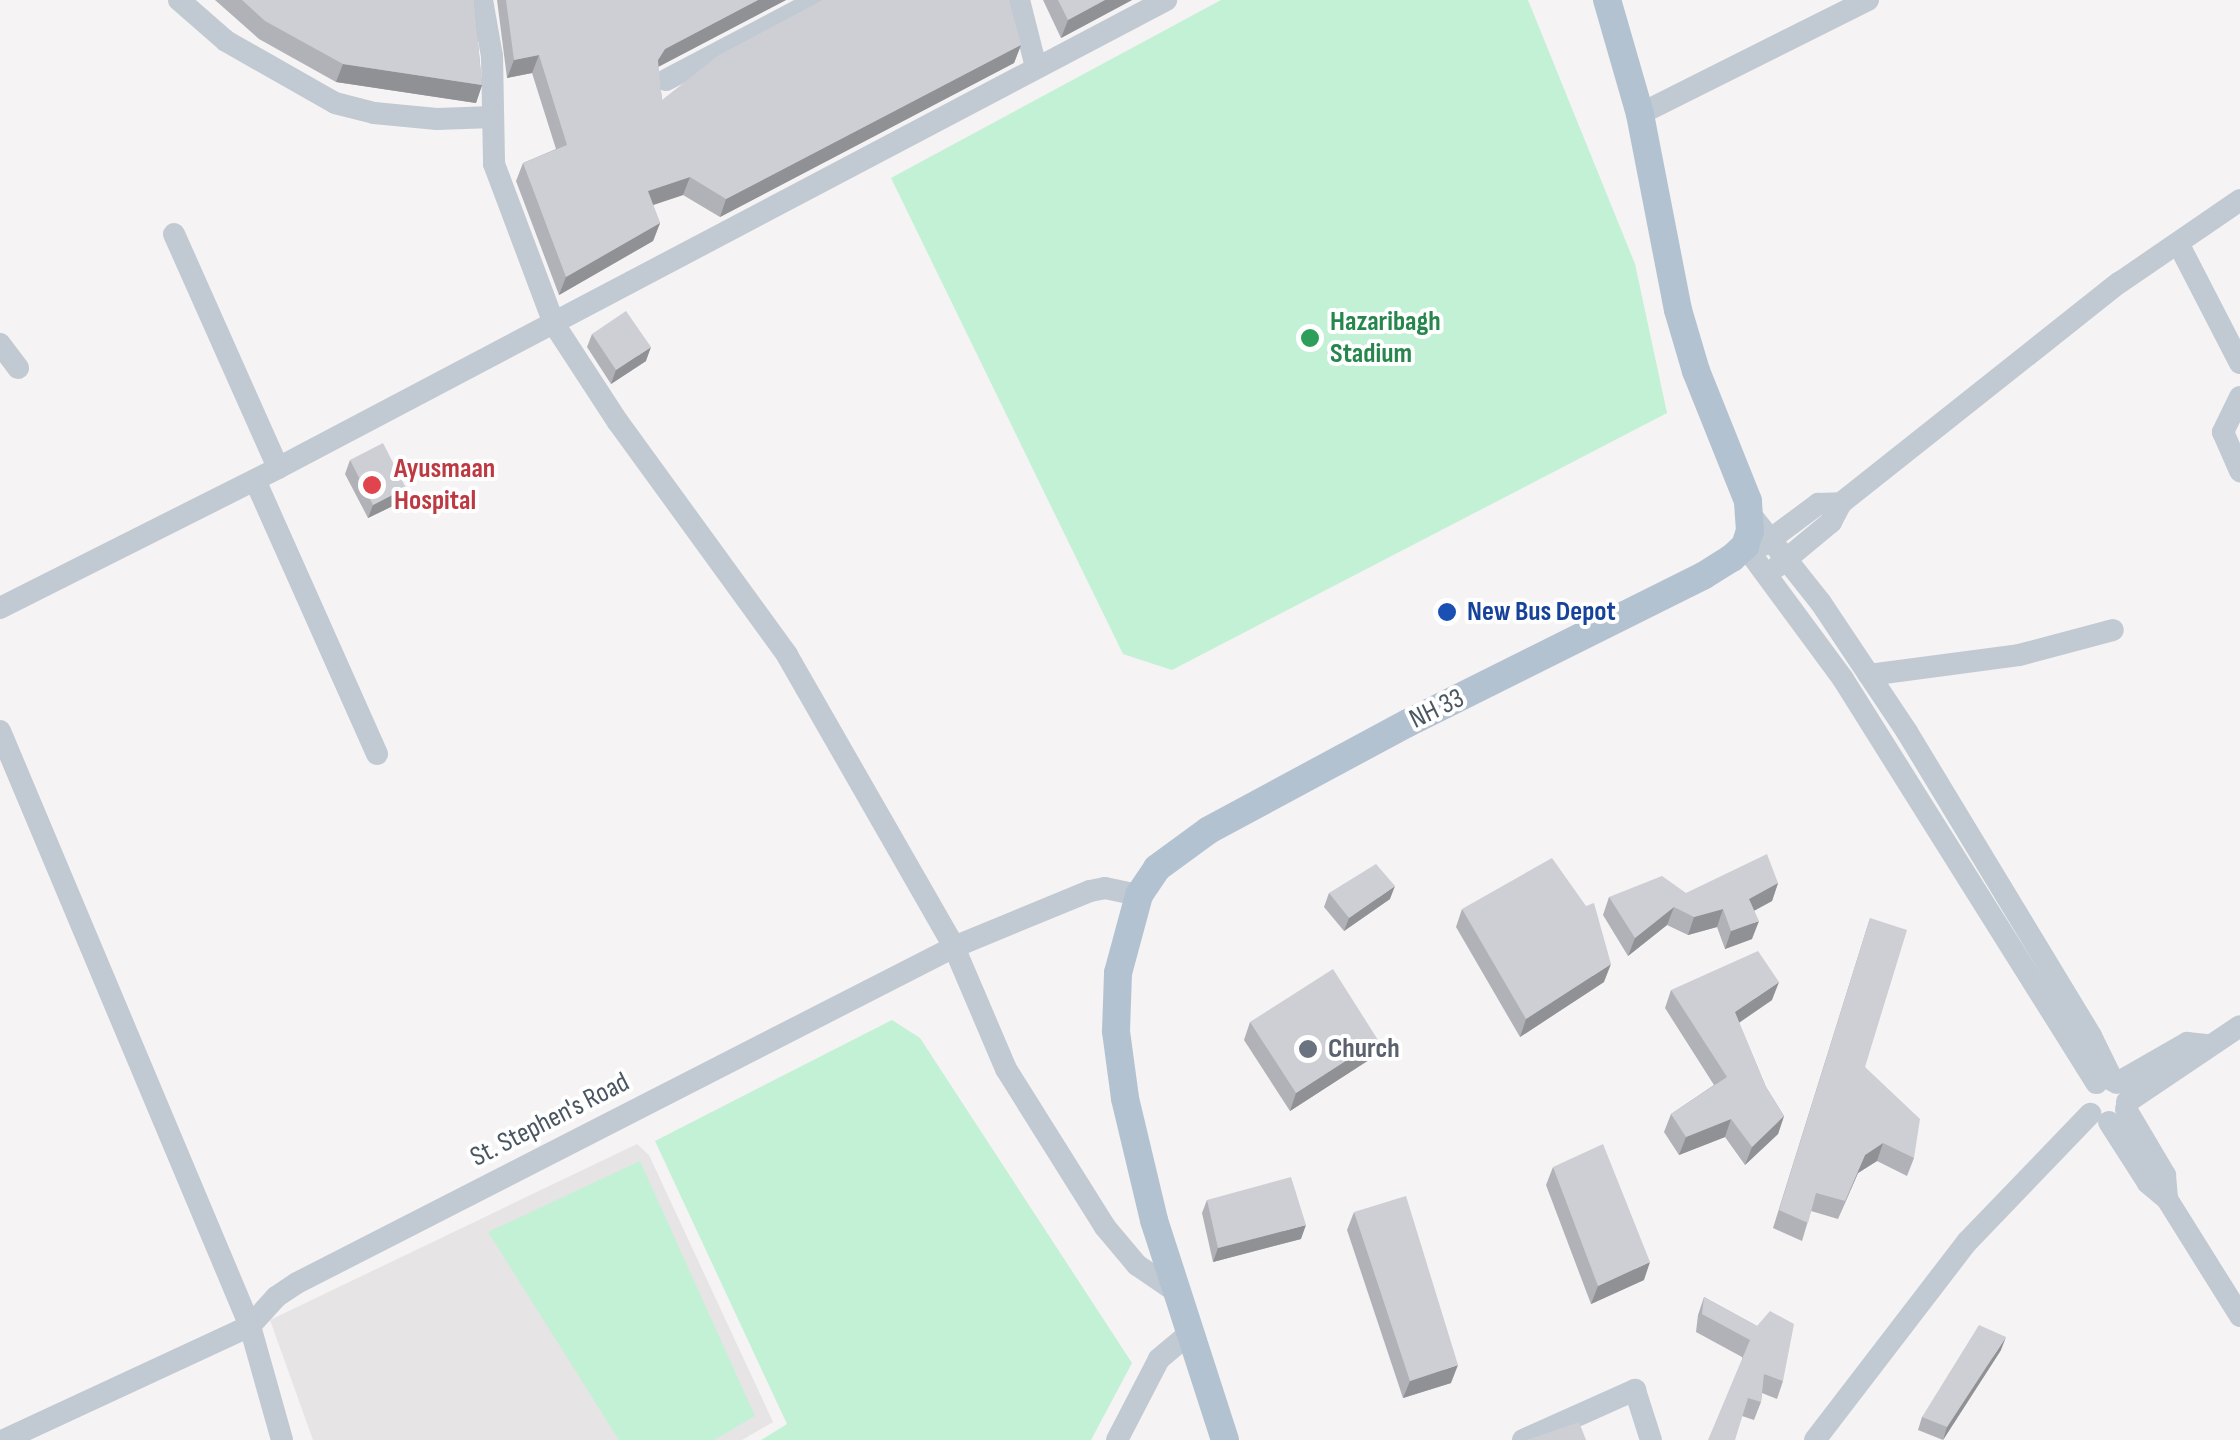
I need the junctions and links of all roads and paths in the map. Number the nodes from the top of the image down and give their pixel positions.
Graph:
1 (179, 0) edge
2 (482, 0) edge
3 (1020, 0) edge
4 (1166, 0) edge
5 (1606, 0) edge
6 (1868, 0) edge
7 (806, 3) edge
8 (1036, 68) junction
9 (666, 80) dead end
10 (1640, 114) junction
11 (493, 117) junction
12 (2240, 200) edge
13 (174, 234) dead end
14 (2178, 243) junction
15 (554, 324) junction
16 (0, 344) edge
17 (2240, 363) edge
18 (18, 368) dead end
19 (2240, 397) edge
20 (278, 468) junction
21 (2240, 470) edge
22 (255, 480) junction
23 (1841, 502) junction
24 (1752, 515) junction
25 (1772, 538) junction
26 (1748, 550) junction
27 (1788, 558) junction
28 (1766, 575) junction
29 (0, 608) edge
30 (2113, 630) dead end
31 (1869, 675) junction
32 (0, 730) edge
33 (377, 754) dead end
34 (1139, 895) junction
35 (954, 947) junction
36 (2240, 1026) edge
37 (2111, 1099) junction
38 (1175, 1291) junction
39 (2240, 1316) edge
40 (250, 1326) junction
41 (1188, 1334) junction
42 (4, 1440) edge
43 (282, 1440) edge
44 (1117, 1440) edge
45 (1226, 1440) edge
46 (1523, 1440) edge
47 (1651, 1440) edge
48 (1815, 1440) edge

1 - 11 street
2 - 11 street
3 - 8 street
4 - 8 street
5 - 10 main road
6 - 10 street
7 - 9 street
8 - 15 street
10 - 24 main road
11 - 15 street
12 - 14 street
13 - 20 street
14 - 17 street
14 - 23 street
15 - 20 street
15 - 35 street
16 - 18 street
19 - 21 street
20 - 22 street
22 - 29 street
22 - 33 street
23 - 25 street
23 - 27 street
24 - 25 street
24 - 26 main road
25 - 26 street
25 - 27 street
26 - 28 street
26 - 34 main road, NH 33
27 - 28 street
27 - 31 street
28 - 37 street
30 - 31 street
31 - 37 street
32 - 40 street
34 - 35 street, St. Stephen's Road
34 - 38 main road, NH 33
35 - 38 street
35 - 40 street, St. Stephen's Road
36 - 37 street
37 - 39 street
37 - 48 street
38 - 41 main road, NH 33
40 - 42 street, St. Stephen's Road
40 - 43 street
41 - 44 street
41 - 45 main road, NH 33
46 - 47 street

